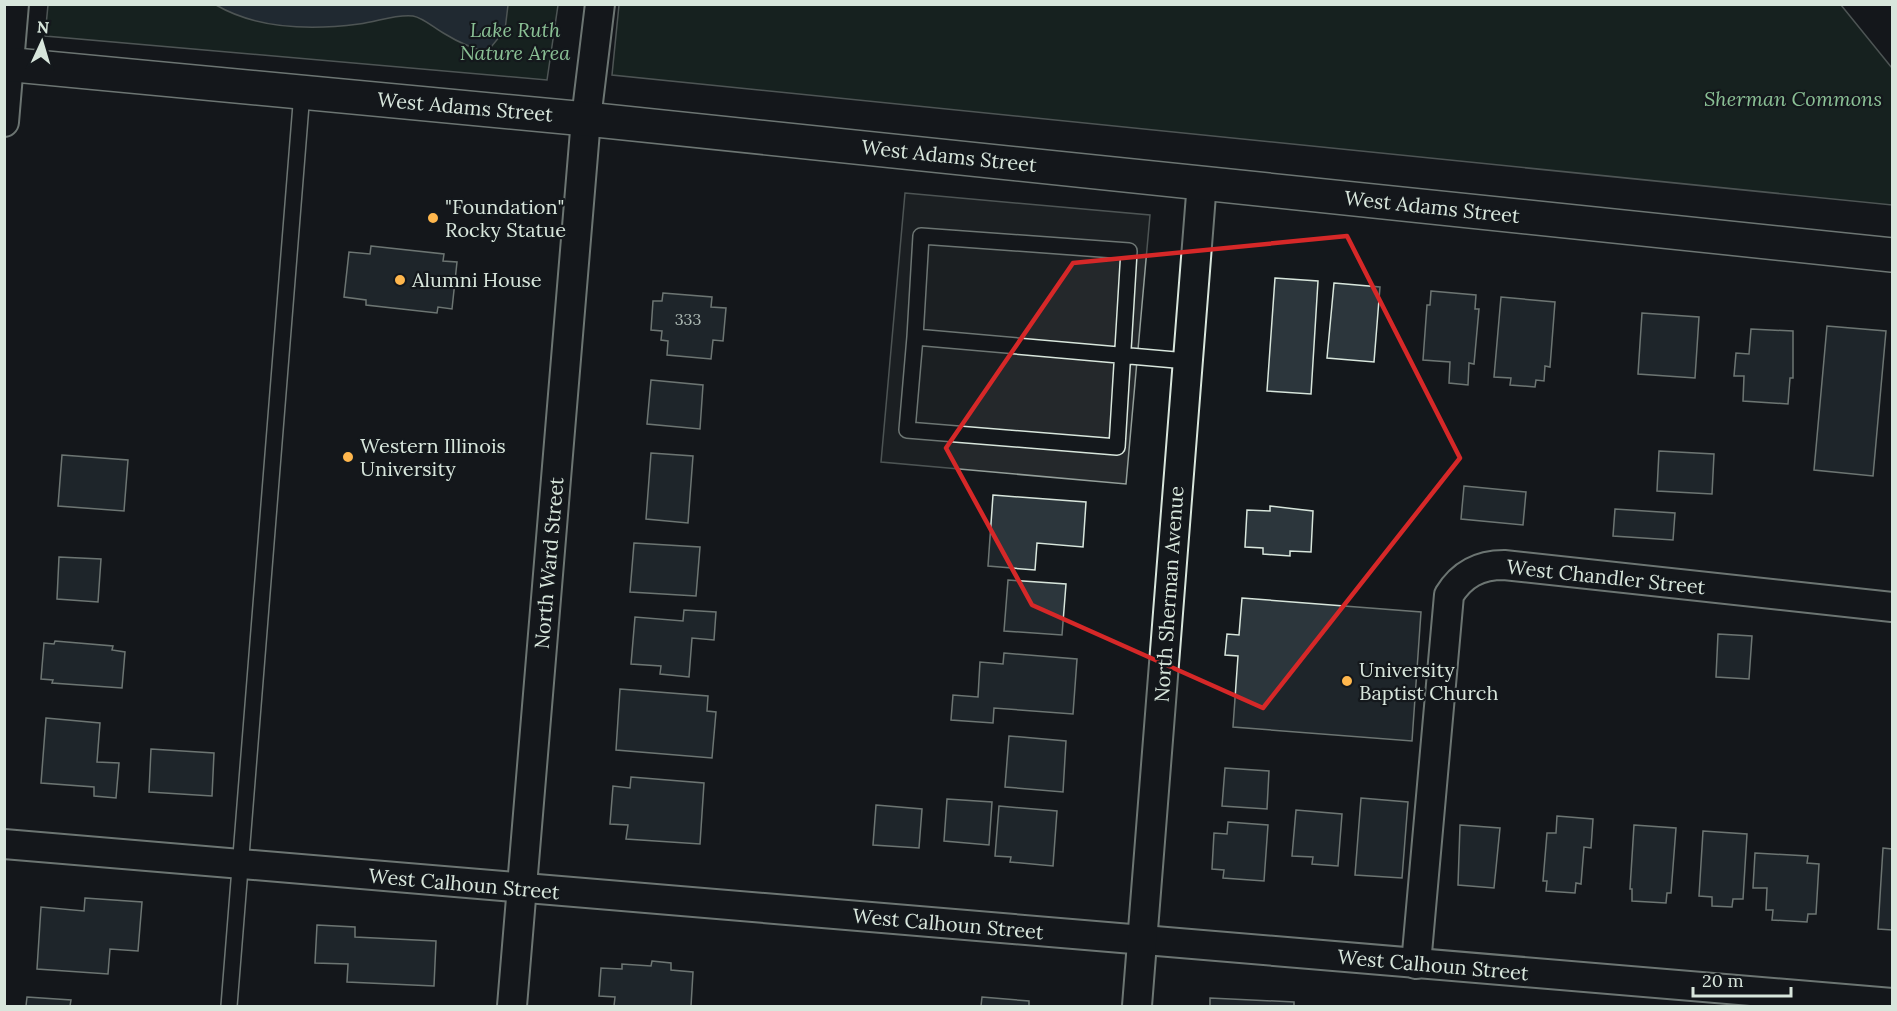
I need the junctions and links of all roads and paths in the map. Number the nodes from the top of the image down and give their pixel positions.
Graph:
1 (14, 4) edge
2 (600, 4) edge
3 (7, 64) edge
4 (302, 92) junction
5 (586, 119) junction
6 (4, 122) edge
7 (1202, 183) junction
8 (1893, 255) edge
9 (915, 337) junction
10 (1123, 355) junction
11 (1188, 361) junction
12 (1893, 607) edge
13 (4, 844) edge
14 (240, 865) junction
15 (521, 889) junction
16 (1142, 940) junction
17 (1416, 964) junction
18 (1640, 995) edge
19 (1893, 1003) edge
20 (229, 1006) edge
21 (512, 1006) edge
22 (1137, 1006) edge

1 - 3 street
2 - 5 street, North Ward Street
3 - 4 street, West Adams Street
3 - 6 street
4 - 5 street, West Adams Street
4 - 14 lane
5 - 7 street, West Adams Street
5 - 15 street, North Ward Street
7 - 8 street, West Adams Street
7 - 11 street, North Sherman Avenue
9 - 10 lane
9 - 10 lane
9 - 10 lane
10 - 11 lane
11 - 16 street, North Sherman Avenue
12 - 17 street, West Chandler Street
13 - 14 street, West Calhoun Street
14 - 15 street, West Calhoun Street
14 - 20 lane
15 - 16 street, West Calhoun Street
15 - 21 street, North Ward Street
16 - 17 street, West Calhoun Street
16 - 22 street, North Sherman Avenue
17 - 18 street, West Calhoun Street
18 - 19 street, West Calhoun Street

